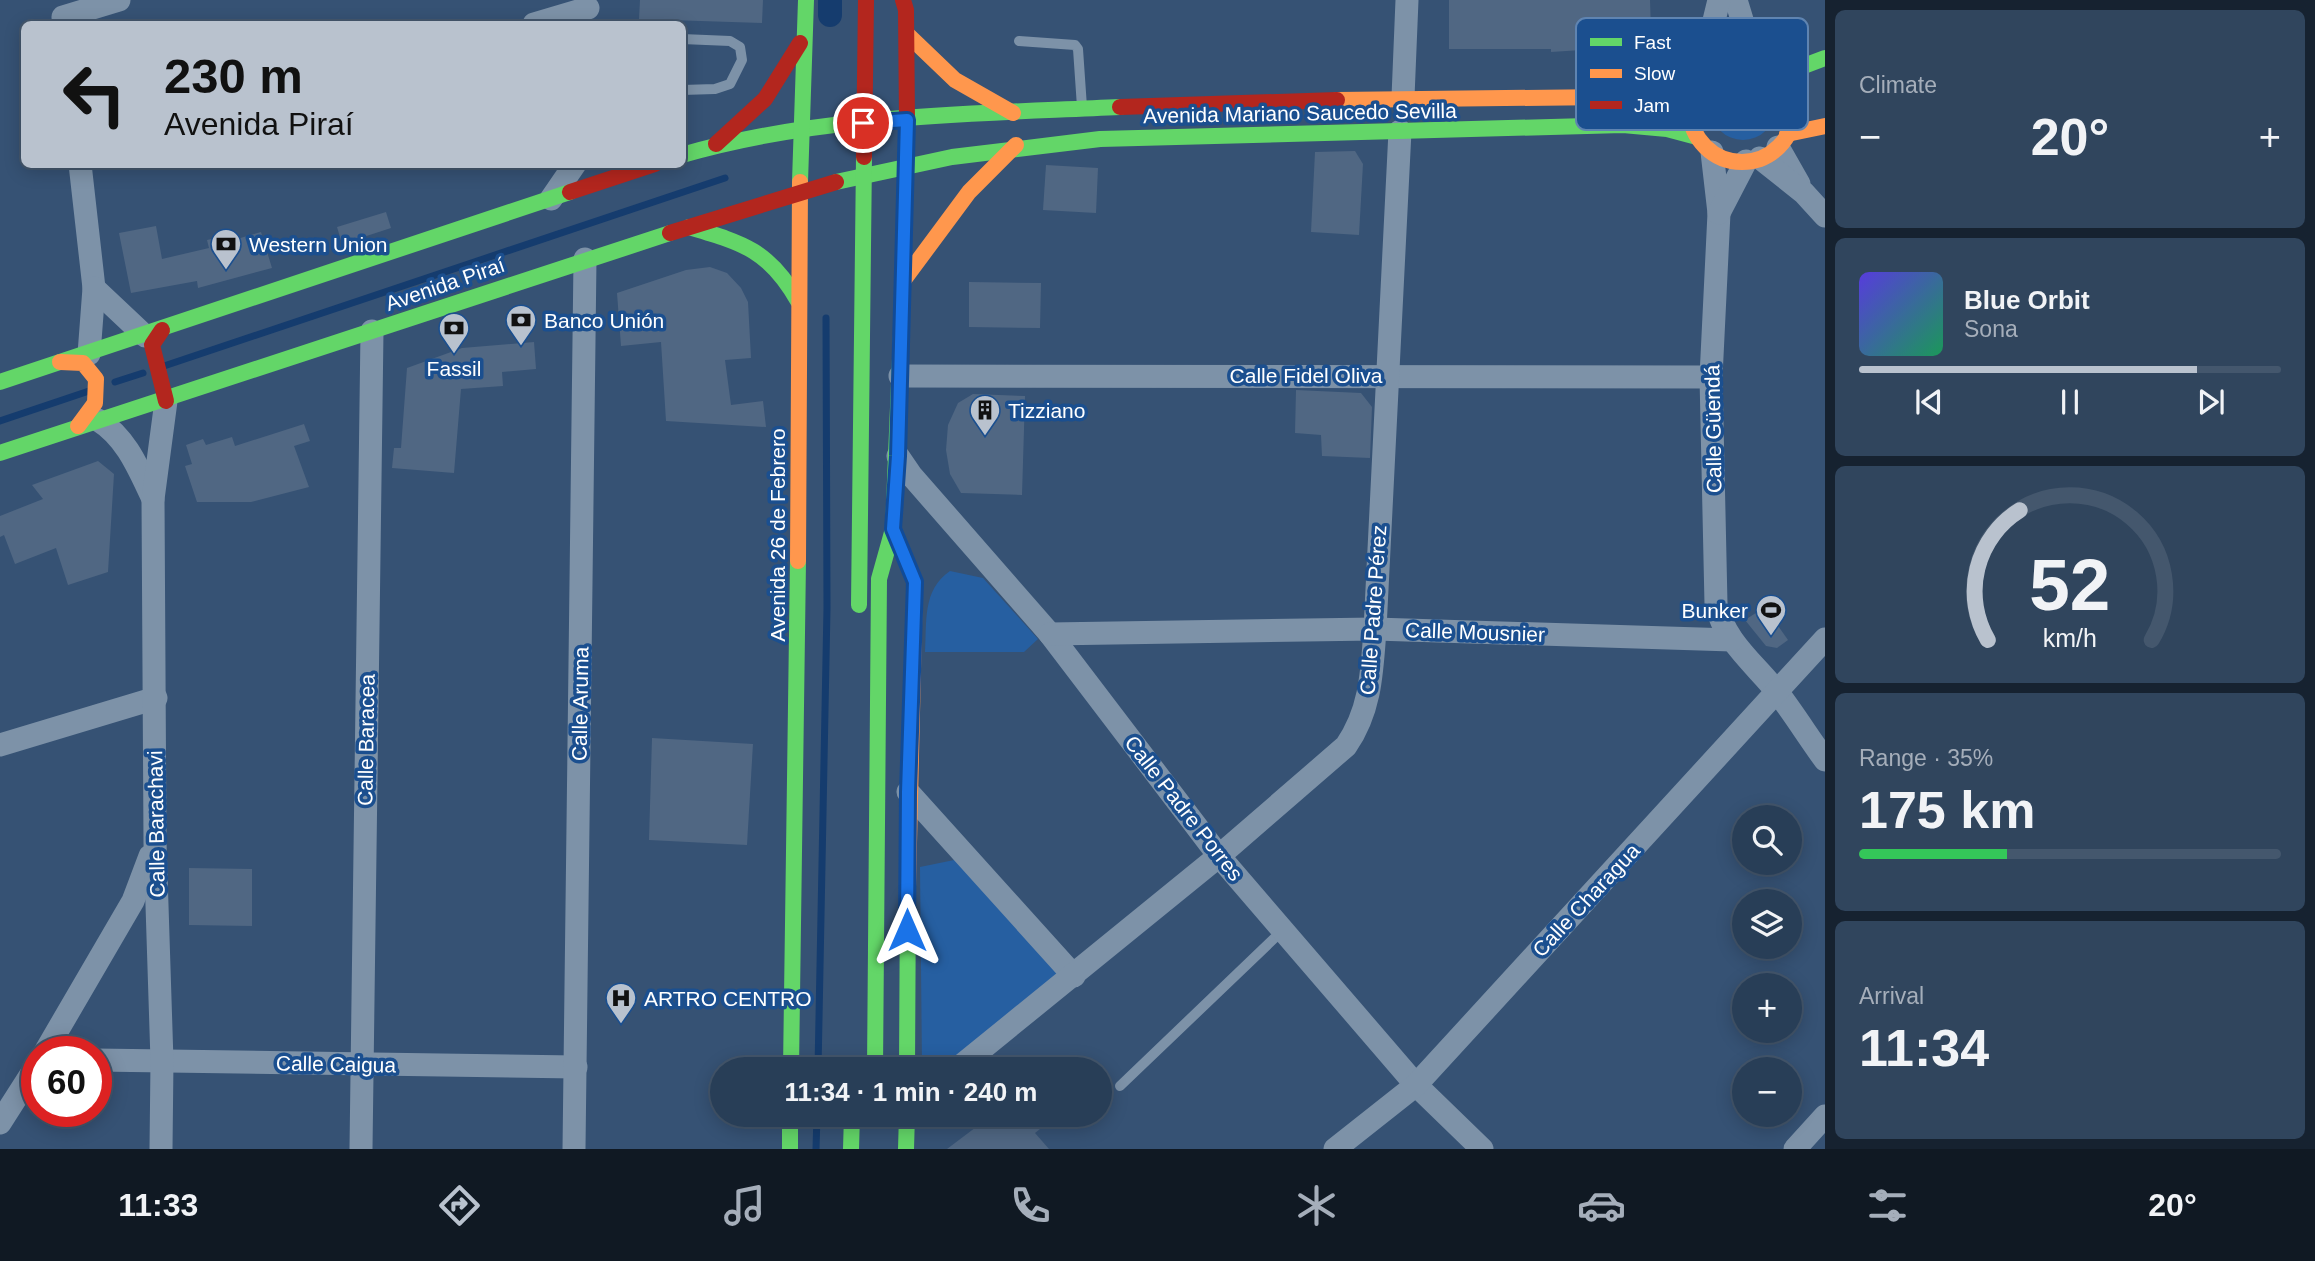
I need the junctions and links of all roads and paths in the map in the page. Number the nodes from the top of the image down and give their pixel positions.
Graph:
1 (119, 0) edge
2 (806, 0) edge
3 (866, 0) edge
4 (1407, 0) edge
5 (1719, 0) edge
6 (1736, 0) edge
7 (907, 3) edge
8 (588, 11) edge
9 (63, 14) edge
10 (1714, 18) edge
11 (1741, 18) edge
12 (546, 21) edge
13 (806, 34) junction
14 (907, 34) junction
15 (686, 39) edge
16 (1019, 41) dead end
17 (1825, 58) edge
18 (1808, 64) edge
19 (686, 90) edge
20 (1576, 91) edge
21 (1403, 97) junction
22 (1083, 109) junction
23 (1013, 113) junction
24 (907, 120) junction
25 (863, 123) junction
26 (1576, 126) edge
27 (1825, 126) edge
28 (800, 128) junction
29 (1669, 130) edge
30 (1696, 130) edge
31 (1783, 130) edge
32 (1400, 131) junction
33 (716, 144) junction
34 (1704, 144) junction
35 (1016, 145) junction
36 (1768, 150) junction
37 (686, 154) edge
38 (906, 165) junction
39 (84, 168) edge
40 (572, 168) edge
41 (632, 168) edge
42 (864, 174) junction
43 (800, 193) junction
44 (550, 200) junction
45 (1719, 213) junction
46 (1825, 216) edge
47 (689, 227) junction
48 (585, 259) junction
49 (903, 281) junction
50 (94, 288) junction
51 (799, 301) junction
52 (372, 331) junction
53 (153, 333) junction
54 (89, 354) junction
55 (60, 362) junction
56 (1387, 374) junction
57 (900, 376) junction
58 (1711, 377) junction
59 (0, 382) edge
60 (200, 389) junction
61 (166, 401) junction
62 (88, 424) junction
63 (0, 453) edge
64 (898, 456) junction
65 (153, 499) junction
66 (893, 529) junction
67 (858, 615) dead end
68 (1375, 629) junction
69 (1050, 634) junction
70 (1825, 639) edge
71 (1732, 640) junction
72 (1777, 692) junction
73 (156, 698) junction
74 (0, 745) edge
75 (1825, 760) edge
76 (908, 792) junction
77 (155, 843) junction
78 (907, 846) junction
79 (1219, 856) junction
80 (1283, 930) junction
81 (876, 934) junction
82 (1074, 976) junction
83 (54, 1036) edge
84 (791, 1057) edge
85 (875, 1057) edge
86 (907, 1057) edge
87 (972, 1057) edge
88 (112, 1060) edge
89 (162, 1061) junction
90 (362, 1064) junction
91 (576, 1067) junction
92 (1416, 1085) junction
93 (1120, 1086) dead end
94 (21, 1091) edge
95 (1825, 1116) edge
96 (0, 1124) edge
97 (790, 1127) edge
98 (852, 1127) edge
99 (907, 1127) edge
100 (161, 1149) edge
101 (361, 1149) edge
102 (575, 1149) edge
103 (790, 1149) edge
104 (851, 1149) edge
105 (906, 1149) edge
106 (1335, 1149) edge
107 (1482, 1149) edge
108 (1796, 1149) edge

1 - 9 street
2 - 13 main road, Avenida 26 de Febrero
3 - 25 main road
4 - 21 street
5 - 10 street
6 - 11 street
7 - 14 main road
8 - 12 street
13 - 28 main road, Avenida 26 de Febrero
13 - 33 main road
14 - 23 main road
14 - 24 main road
15 - 19 lane
16 - 22 lane
17 - 18 main road
20 - 21 main road, Avenida Mariano Saucedo Sevilla
21 - 22 main road, Avenida Mariano Saucedo Sevilla
22 - 23 main road, Avenida Mariano Saucedo Sevilla
23 - 24 main road, Avenida Mariano Saucedo Sevilla
24 - 25 main road
24 - 38 main road
25 - 28 main road
25 - 42 main road
26 - 32 main road, Avenida Mariano Saucedo Sevilla
27 - 36 main road
28 - 33 main road
28 - 43 main road, Avenida 26 de Febrero
29 - 34 main road, Avenida Mariano Saucedo Sevilla
30 - 34 main road
31 - 36 main road
32 - 35 main road, Avenida Mariano Saucedo Sevilla
32 - 56 street, Calle Padre Pérez
33 - 37 main road
34 - 36 main road
34 - 45 street, Calle Güendá
35 - 38 main road, Avenida Mariano Saucedo Sevilla
35 - 49 main road
36 - 45 street, Calle Güendá
36 - 46 street
38 - 42 main road, Avenida Piraí
38 - 49 main road
39 - 50 street
40 - 44 street
41 - 44 main road
42 - 43 main road, Avenida Piraí
42 - 67 main road
43 - 47 main road, Avenida Piraí
43 - 51 main road, Avenida 26 de Febrero
44 - 53 main road
45 - 58 street, Calle Güendá
47 - 48 main road, Avenida Piraí
47 - 51 main road
48 - 52 main road, Avenida Piraí
48 - 91 street, Calle Aruma
49 - 57 main road
50 - 53 street
50 - 54 street
51 - 84 main road, Avenida 26 de Febrero
52 - 60 main road, Avenida Piraí
52 - 90 street, Calle Baracea
53 - 54 main road
53 - 61 main road
54 - 55 main road
55 - 59 main road
55 - 62 main road
56 - 57 street, Calle Fidel Oliva
56 - 58 street, Calle Fidel Oliva
56 - 68 street, Calle Padre Pérez
57 - 64 main road
58 - 71 street, Calle Güendá
60 - 61 main road, Avenida Piraí
60 - 65 street, Calle Barachavi
61 - 62 main road, Avenida Piraí
61 - 65 street, Calle Barachavi
62 - 63 main road, Avenida Piraí
62 - 65 street, Calle Barachavi
64 - 66 main road
64 - 69 street, Calle Padre Porres
65 - 73 street, Calle Barachavi
66 - 76 main road
66 - 81 main road
68 - 69 street, Calle Mousnier
68 - 71 street, Calle Mousnier
68 - 79 street, Calle Padre Pérez
69 - 79 street, Calle Padre Porres
70 - 72 street, Calle Charagua
71 - 72 street, Calle Güendá
72 - 75 street, Calle Güendá
72 - 92 street, Calle Charagua
73 - 74 street
73 - 77 street, Calle Barachavi
76 - 78 main road
76 - 82 street
77 - 83 street
77 - 89 street, Calle Barachavi
78 - 81 main road
78 - 86 main road
79 - 80 street, Calle Padre Porres
79 - 82 street, Calle Padre Pérez
80 - 92 street, Calle Padre Porres
80 - 93 lane
81 - 85 main road
82 - 87 street, Calle Padre Pérez
88 - 89 street, Calle Caigua
89 - 90 street, Calle Caigua
89 - 100 street, Calle Barachavi
90 - 91 street, Calle Caigua
90 - 101 street, Calle Baracea
91 - 102 street, Calle Aruma
92 - 106 street, Calle Charagua
92 - 107 street, Calle Padre Porres
94 - 96 street
95 - 108 street
97 - 103 main road
98 - 104 main road
99 - 105 main road

